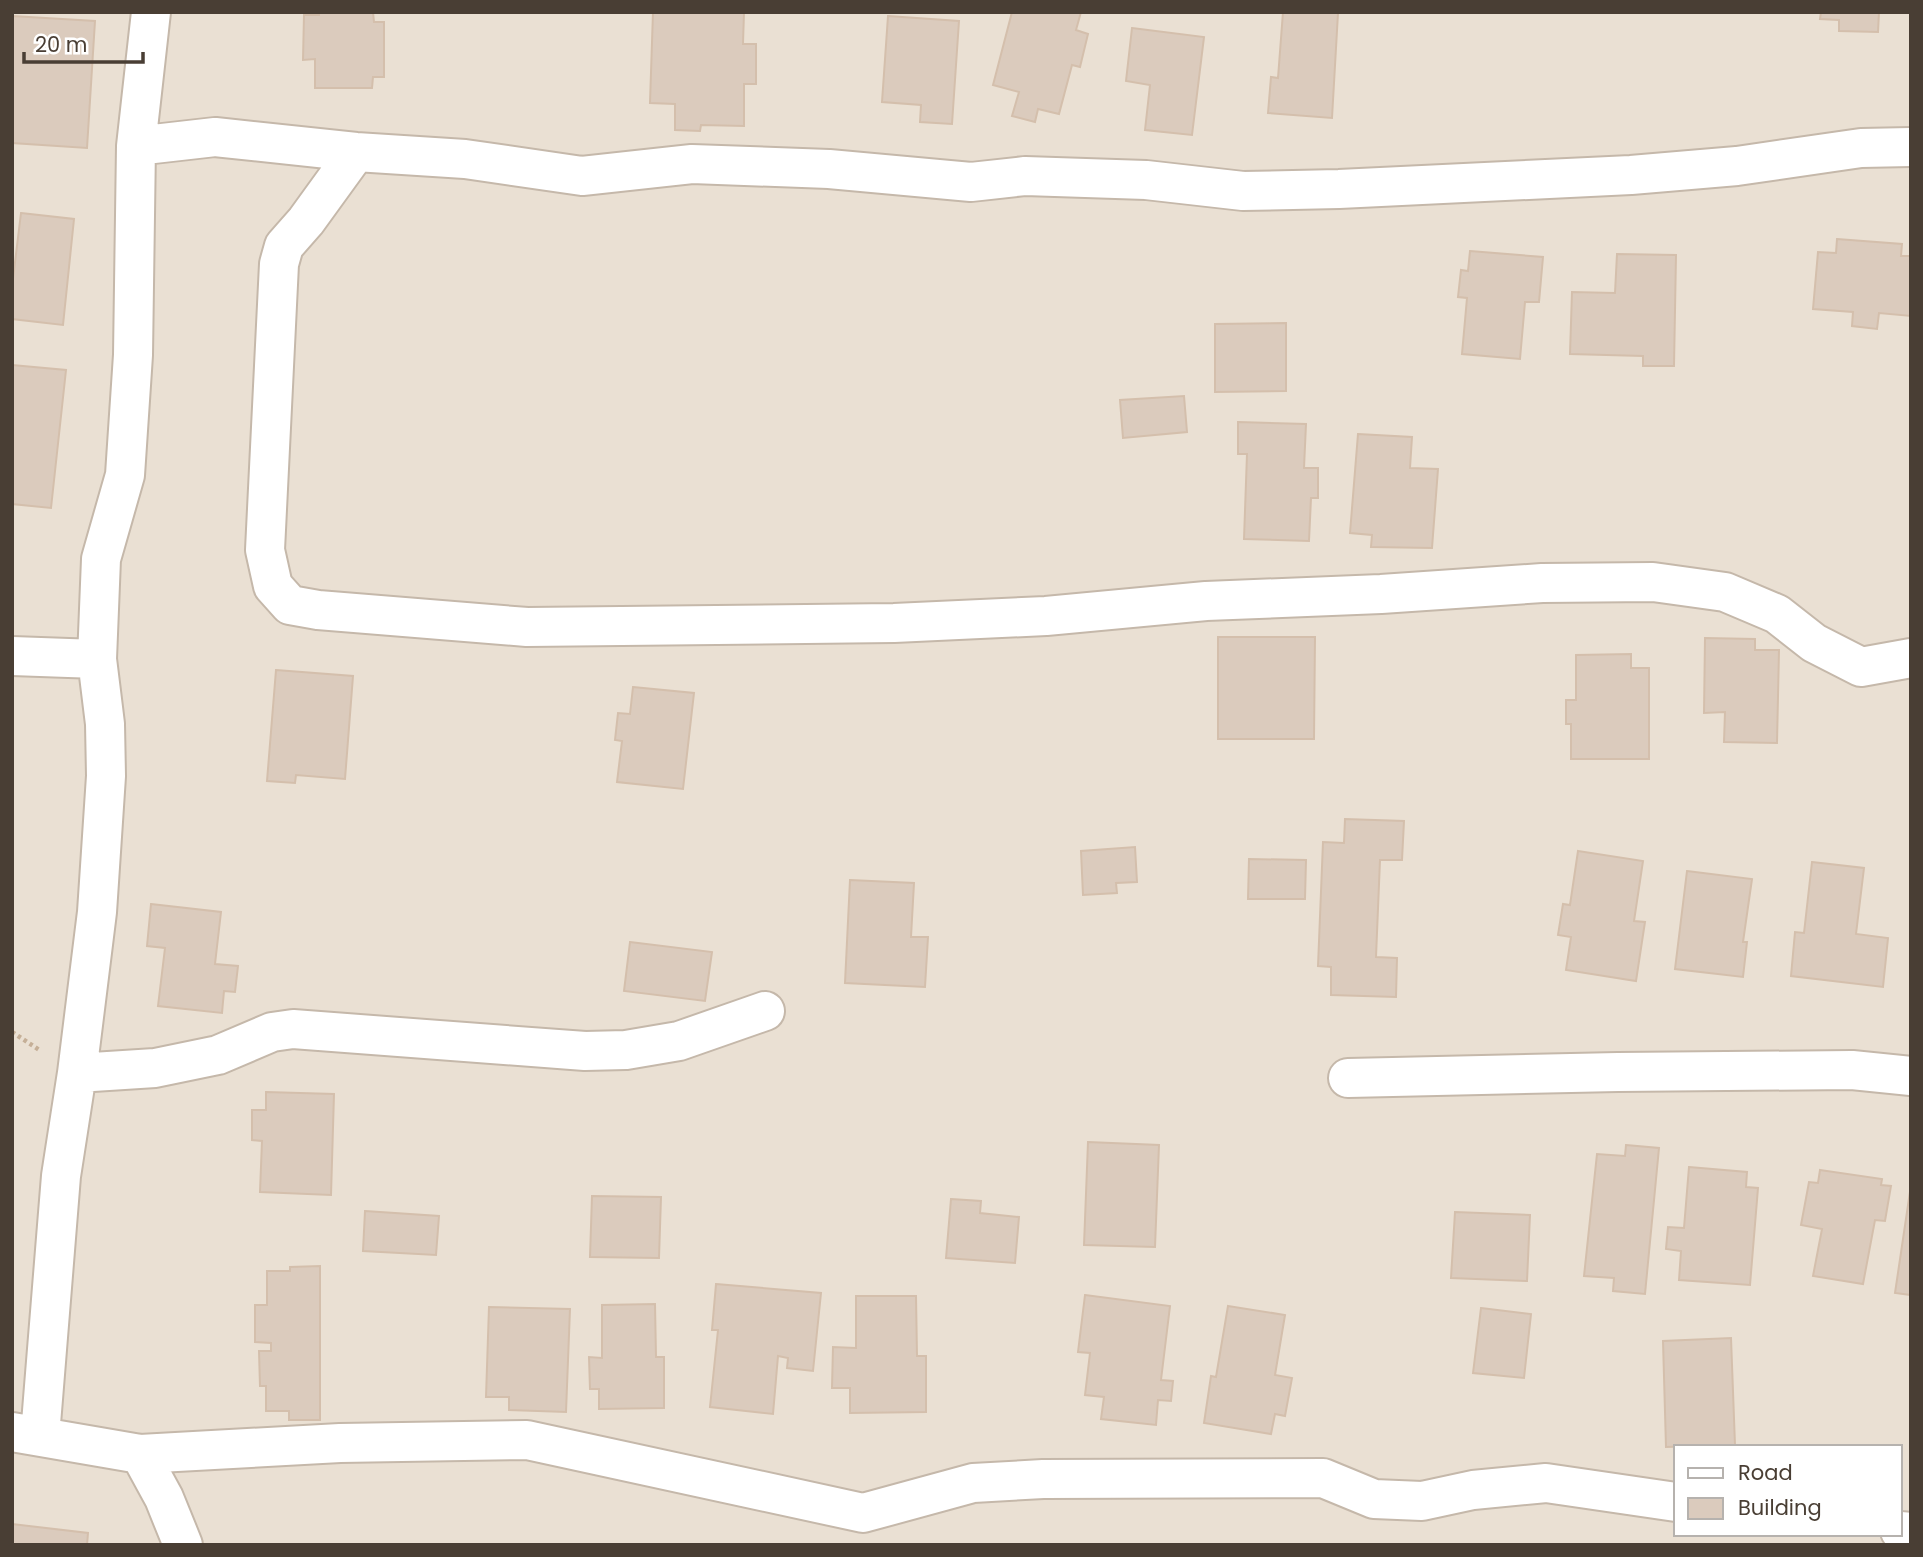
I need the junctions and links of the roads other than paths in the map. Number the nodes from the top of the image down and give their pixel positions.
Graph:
1 (151, 12) edge
2 (136, 146) junction
3 (1911, 147) edge
4 (356, 152) junction
5 (12, 656) edge
6 (1911, 658) edge
7 (97, 659) junction
8 (765, 1011) dead end
9 (77, 1073) junction
10 (1911, 1076) edge
11 (1348, 1078) dead end
12 (26, 1434) edge
13 (140, 1454) junction
14 (1674, 1502) edge
15 (183, 1545) edge

1 - 2 street
2 - 4 street
2 - 7 street
3 - 4 street
4 - 6 street
5 - 7 street
7 - 9 street
8 - 9 street
9 - 12 street
10 - 11 street
12 - 13 street
13 - 14 street
13 - 15 street

